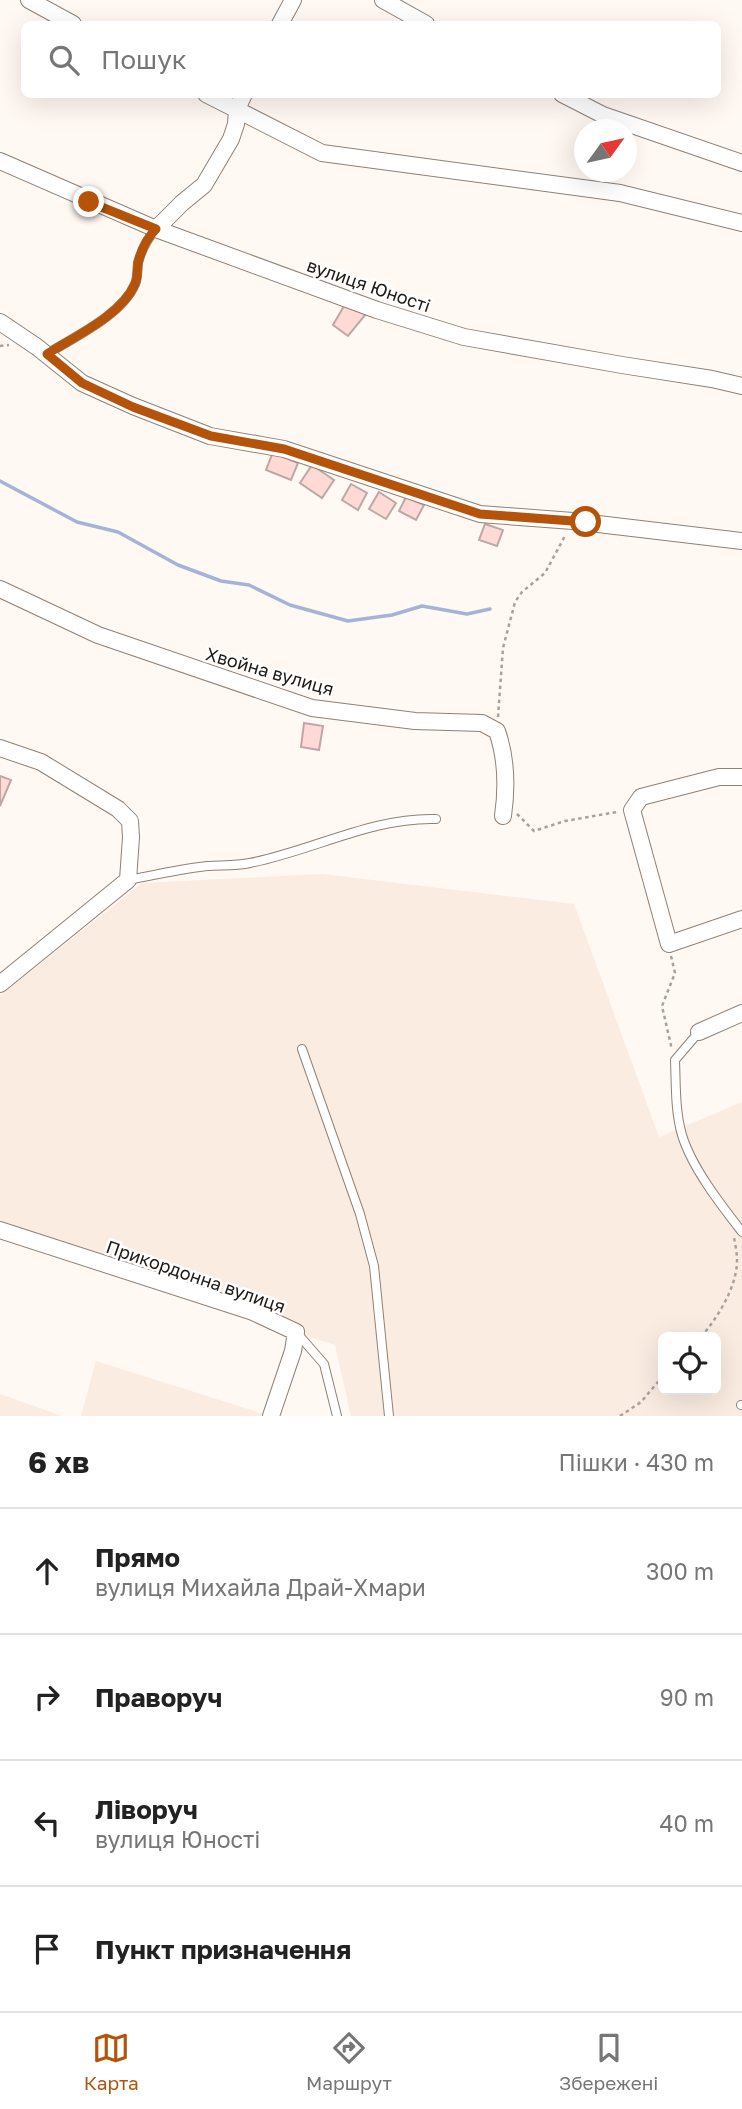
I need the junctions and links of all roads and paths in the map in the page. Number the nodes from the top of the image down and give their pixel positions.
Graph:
1 (29, 0) edge
2 (293, 0) edge
3 (383, 0) edge
4 (68, 21) edge
5 (282, 21) edge
6 (421, 21) edge
7 (224, 98) edge
8 (570, 98) edge
9 (241, 102) edge
10 (0, 161) edge
11 (742, 163) edge
12 (742, 223) edge
13 (156, 229) junction
14 (0, 322) edge
15 (47, 354) junction
16 (742, 386) edge
17 (573, 521) junction
18 (742, 541) edge
19 (0, 589) edge
20 (496, 731) junction
21 (0, 748) edge
22 (742, 776) edge
23 (506, 797) junction
24 (632, 810) junction
25 (503, 816) dead end
26 (436, 819) dead end
27 (128, 880) junction
28 (742, 919) edge
29 (669, 944) junction
30 (0, 984) edge
31 (742, 1013) edge
32 (699, 1032) joint
33 (302, 1049) dead end
34 (675, 1060) junction
35 (0, 1230) edge
36 (738, 1234) edge
37 (296, 1332) junction
38 (705, 1332) edge
39 (658, 1382) edge
40 (271, 1416) edge
41 (337, 1416) edge
42 (389, 1416) edge
43 (620, 1416) edge

1 - 4 street
2 - 5 street
3 - 6 street
7 - 9 street
8 - 11 street
9 - 12 street
9 - 13 street
10 - 13 street, вулиця Юності
13 - 15 lane
13 - 16 street, вулиця Юності
14 - 15 street
15 - 17 street
17 - 18 street
17 - 20 path
19 - 20 street, Хвойна вулиця
20 - 23 street
21 - 27 street
22 - 24 street
23 - 24 path
23 - 25 street
24 - 29 street
26 - 27 lane
27 - 30 street
28 - 29 street
29 - 34 path
31 - 32 street
32 - 34 lane
33 - 42 lane
34 - 36 lane
35 - 37 street, Прикордонна вулиця
36 - 38 path
37 - 40 street, Прикордонна вулиця
37 - 41 lane
39 - 43 path

